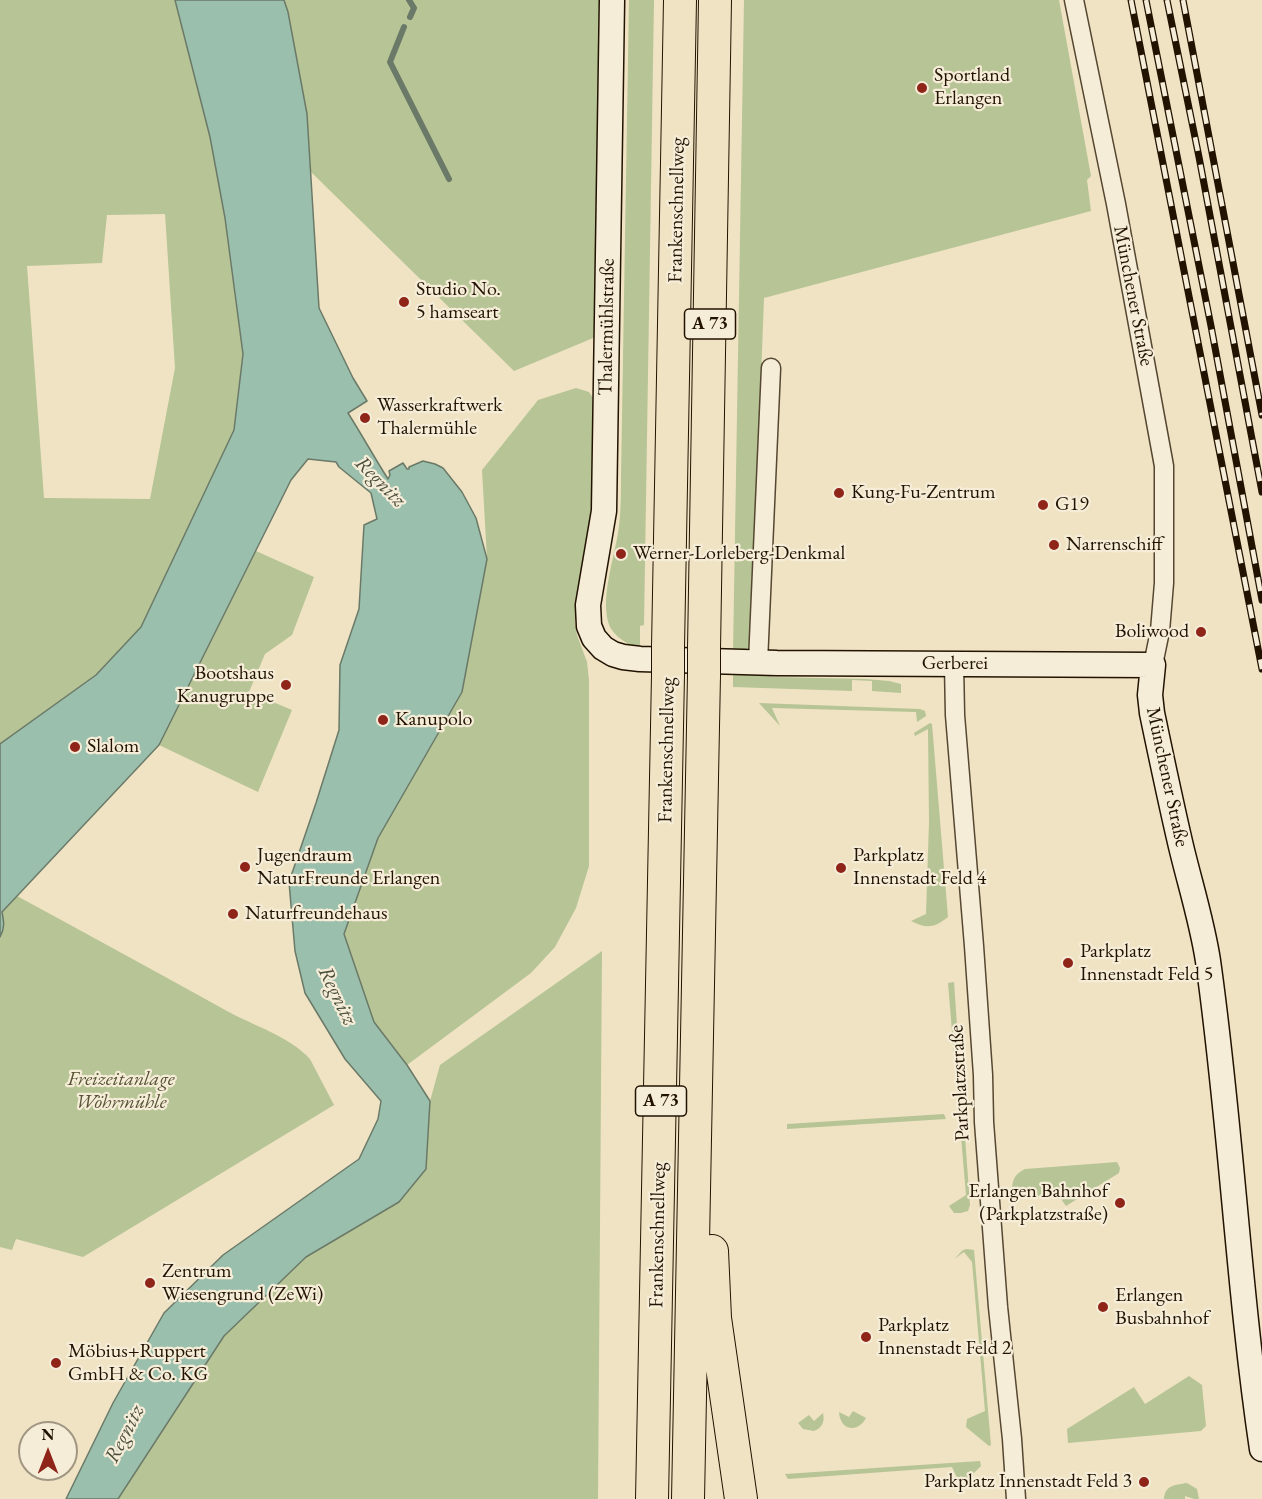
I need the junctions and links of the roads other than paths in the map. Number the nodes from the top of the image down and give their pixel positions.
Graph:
1 (612, 0) edge
2 (680, 0) edge
3 (715, 0) edge
4 (1074, 0) edge
5 (771, 368) dead end
6 (603, 648) joint
7 (758, 662) junction
8 (954, 664) junction
9 (1153, 664) junction
10 (694, 1138) junction
11 (1262, 1449) edge
12 (652, 1499) edge
13 (688, 1499) edge
14 (741, 1499) edge
15 (1016, 1499) edge

1 - 6 main road, Thalermühlstraße
2 - 12 highway, Frankenschnellweg / A 73
3 - 10 highway, Frankenschnellweg / A 73
4 - 9 street, Münchener Straße
5 - 7 street
6 - 7 main road, Gerberei
7 - 8 main road, Gerberei
8 - 9 main road, Gerberei
8 - 15 street, Parkplatzstraße
9 - 11 main road, Münchener Straße
10 - 13 highway, Frankenschnellweg / A 73
10 - 14 highway

